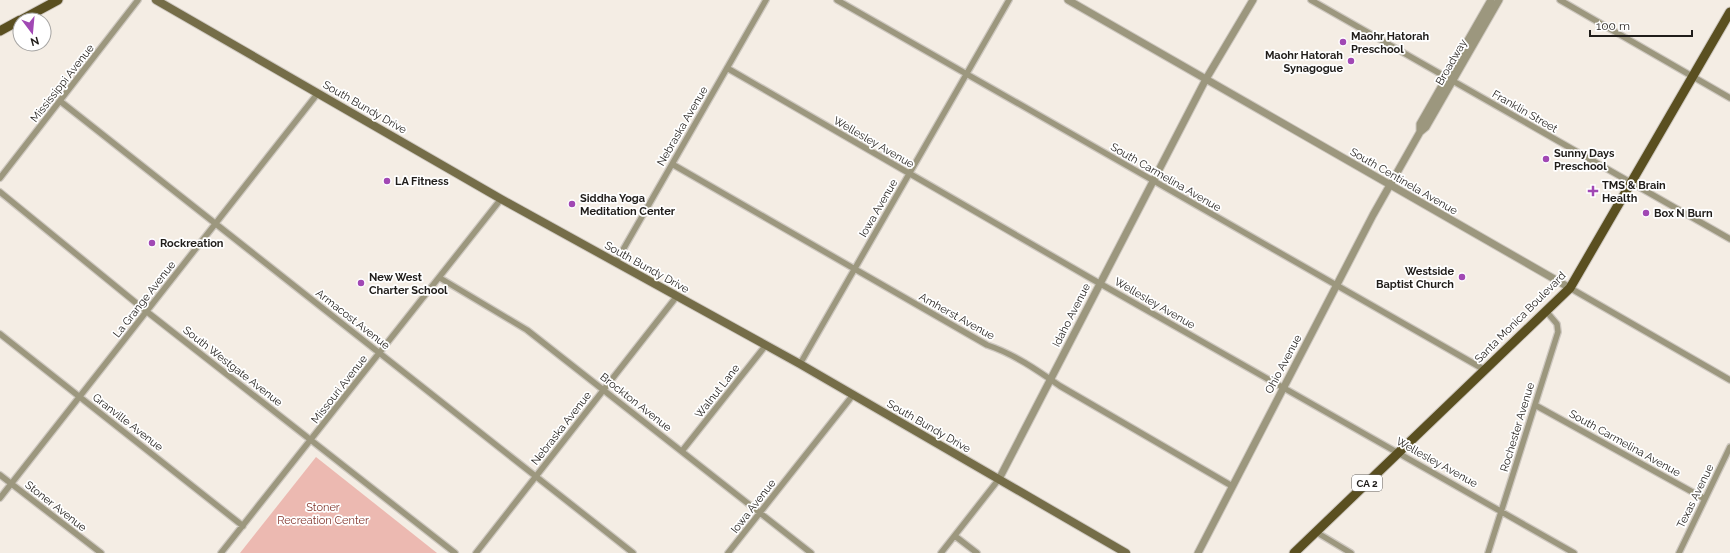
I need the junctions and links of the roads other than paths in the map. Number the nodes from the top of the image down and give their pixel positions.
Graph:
1 (58, 0) edge
2 (138, 0) edge
3 (156, 0) edge
4 (766, 0) edge
5 (837, 0) edge
6 (1008, 0) edge
7 (1068, 0) edge
8 (1253, 0) edge
9 (1311, 0) edge
10 (1491, 0) edge
11 (1499, 0) edge
12 (1560, 0) edge
13 (35, 12) edge
14 (1730, 12) edge
15 (12, 24) edge
16 (0, 31) edge
17 (727, 68) junction
18 (966, 74) junction
19 (1693, 77) junction
20 (1206, 79) junction
21 (1450, 80) junction
22 (318, 93) junction
23 (1730, 98) edge
24 (60, 101) junction
25 (672, 164) junction
26 (910, 174) junction
27 (0, 178) edge
28 (1153, 181) junction
29 (1632, 183) junction
30 (1389, 186) junction
31 (0, 192) edge
32 (501, 199) junction
33 (215, 224) junction
34 (1730, 239) edge
35 (616, 262) junction
36 (854, 270) junction
37 (440, 278) junction
38 (1100, 284) junction
39 (1337, 286) junction
40 (1570, 288) junction
41 (677, 296) junction
42 (1546, 311) junction
43 (146, 312) junction
44 (0, 334) edge
45 (766, 344) junction
46 (380, 353) junction
47 (800, 364) junction
48 (1484, 370) junction
49 (1050, 379) junction
50 (1730, 380) edge
51 (1283, 388) junction
52 (604, 390) junction
53 (853, 395) junction
54 (80, 398) junction
55 (1535, 405) junction
56 (311, 440) junction
57 (1730, 447) edge
58 (682, 451) junction
59 (1399, 452) junction
60 (0, 475) edge
61 (536, 476) junction
62 (998, 479) junction
63 (11, 484) junction
64 (1232, 486) junction
65 (0, 498) edge
66 (1704, 499) junction
67 (1502, 511) junction
68 (760, 513) junction
69 (243, 526) junction
70 (1316, 532) junction
71 (954, 536) junction
72 (100, 553) edge
73 (221, 553) edge
74 (455, 553) edge
75 (476, 553) edge
76 (632, 553) edge
77 (728, 553) edge
78 (811, 553) edge
79 (941, 553) edge
80 (977, 553) edge
81 (1126, 553) edge
82 (1198, 553) edge
83 (1294, 553) edge
84 (1352, 553) edge
85 (1488, 553) edge
86 (1574, 553) edge
87 (1679, 553) edge

1 - 13 main road
2 - 24 street, Mississippi Avenue
3 - 22 main road, South Bundy Drive
4 - 17 street, Nebraska Avenue
5 - 18 street, South Carmelina Avenue
6 - 18 street, Iowa Avenue
7 - 20 street, South Centinela Avenue
8 - 20 street, Idaho Avenue
9 - 21 street, Franklin Street
10 - 21 street, Broadway
11 - 21 street, Broadway
12 - 19 street
14 - 19 main road, Santa Monica Boulevard
15 - 16 main road
17 - 25 street, Nebraska Avenue
17 - 26 street, Wellesley Avenue
18 - 26 street, Iowa Avenue
18 - 28 street, South Carmelina Avenue
19 - 23 street
19 - 29 main road, Santa Monica Boulevard
20 - 28 street, Idaho Avenue
20 - 30 street, South Centinela Avenue
21 - 29 street, Franklin Street
21 - 30 street, Broadway
22 - 32 main road, South Bundy Drive
22 - 33 street, La Grange Avenue
24 - 27 street, Mississippi Avenue
24 - 33 street, Armacost Avenue
25 - 35 street, Nebraska Avenue
25 - 36 street, Amherst Avenue
26 - 36 street, Iowa Avenue
26 - 38 street, Wellesley Avenue
28 - 38 street, Idaho Avenue
28 - 39 street, South Carmelina Avenue
29 - 34 street, Franklin Street
29 - 40 main road, Santa Monica Boulevard
30 - 39 street, Ohio Avenue
30 - 40 street, South Centinela Avenue
31 - 43 street, South Westgate Avenue
32 - 35 main road, South Bundy Drive
32 - 37 street, Missouri Avenue
33 - 43 street, La Grange Avenue
33 - 46 street, Armacost Avenue
35 - 41 main road, South Bundy Drive
36 - 47 street, Iowa Avenue
36 - 49 street, Amherst Avenue
37 - 46 street, Missouri Avenue
37 - 52 street, Brockton Avenue
38 - 49 street, Idaho Avenue
38 - 51 street, Wellesley Avenue
39 - 48 street, South Carmelina Avenue
39 - 51 street, Ohio Avenue
40 - 42 main road, Santa Monica Boulevard / CA 2
40 - 50 street, South Centinela Avenue
41 - 45 main road, South Bundy Drive
41 - 52 street, Nebraska Avenue
42 - 48 main road, Santa Monica Boulevard / CA 2
42 - 55 street, Rochester Avenue
43 - 54 street, La Grange Avenue
43 - 56 street, South Westgate Avenue
44 - 54 street, Granville Avenue
45 - 47 main road, South Bundy Drive
45 - 58 street, Walnut Lane
46 - 56 street, Missouri Avenue
46 - 61 street, Armacost Avenue
47 - 53 main road, South Bundy Drive
48 - 59 main road, Santa Monica Boulevard / CA 2
49 - 62 street, Idaho Avenue
49 - 64 street, Amherst Avenue
51 - 59 street, Wellesley Avenue
51 - 64 street, Ohio Avenue
52 - 58 street, Brockton Avenue
52 - 61 street, Nebraska Avenue
53 - 62 main road, South Bundy Drive
53 - 68 street, Iowa Avenue
54 - 63 street, La Grange Avenue
54 - 69 street, Granville Avenue
55 - 66 street, South Carmelina Avenue
55 - 67 street, Rochester Avenue
56 - 69 street, Missouri Avenue
56 - 74 street, South Westgate Avenue
57 - 66 street, Texas Avenue
58 - 68 street, Brockton Avenue
59 - 67 street, Wellesley Avenue
59 - 70 main road, Santa Monica Boulevard / CA 2
60 - 63 street, Stoner Avenue
61 - 75 street, Nebraska Avenue
61 - 76 street, Armacost Avenue
62 - 71 street, Idaho Avenue
62 - 81 main road, South Bundy Drive
63 - 65 street, La Grange Avenue
63 - 72 street, Stoner Avenue
64 - 82 street, Ohio Avenue
66 - 87 street, Texas Avenue
67 - 85 street, Rochester Avenue
67 - 86 street, Wellesley Avenue
68 - 77 street, Iowa Avenue
68 - 78 street, Brockton Avenue
69 - 73 street, Missouri Avenue
70 - 83 main road, Santa Monica Boulevard / CA 2
70 - 84 street
71 - 79 street, Idaho Avenue
71 - 80 street

